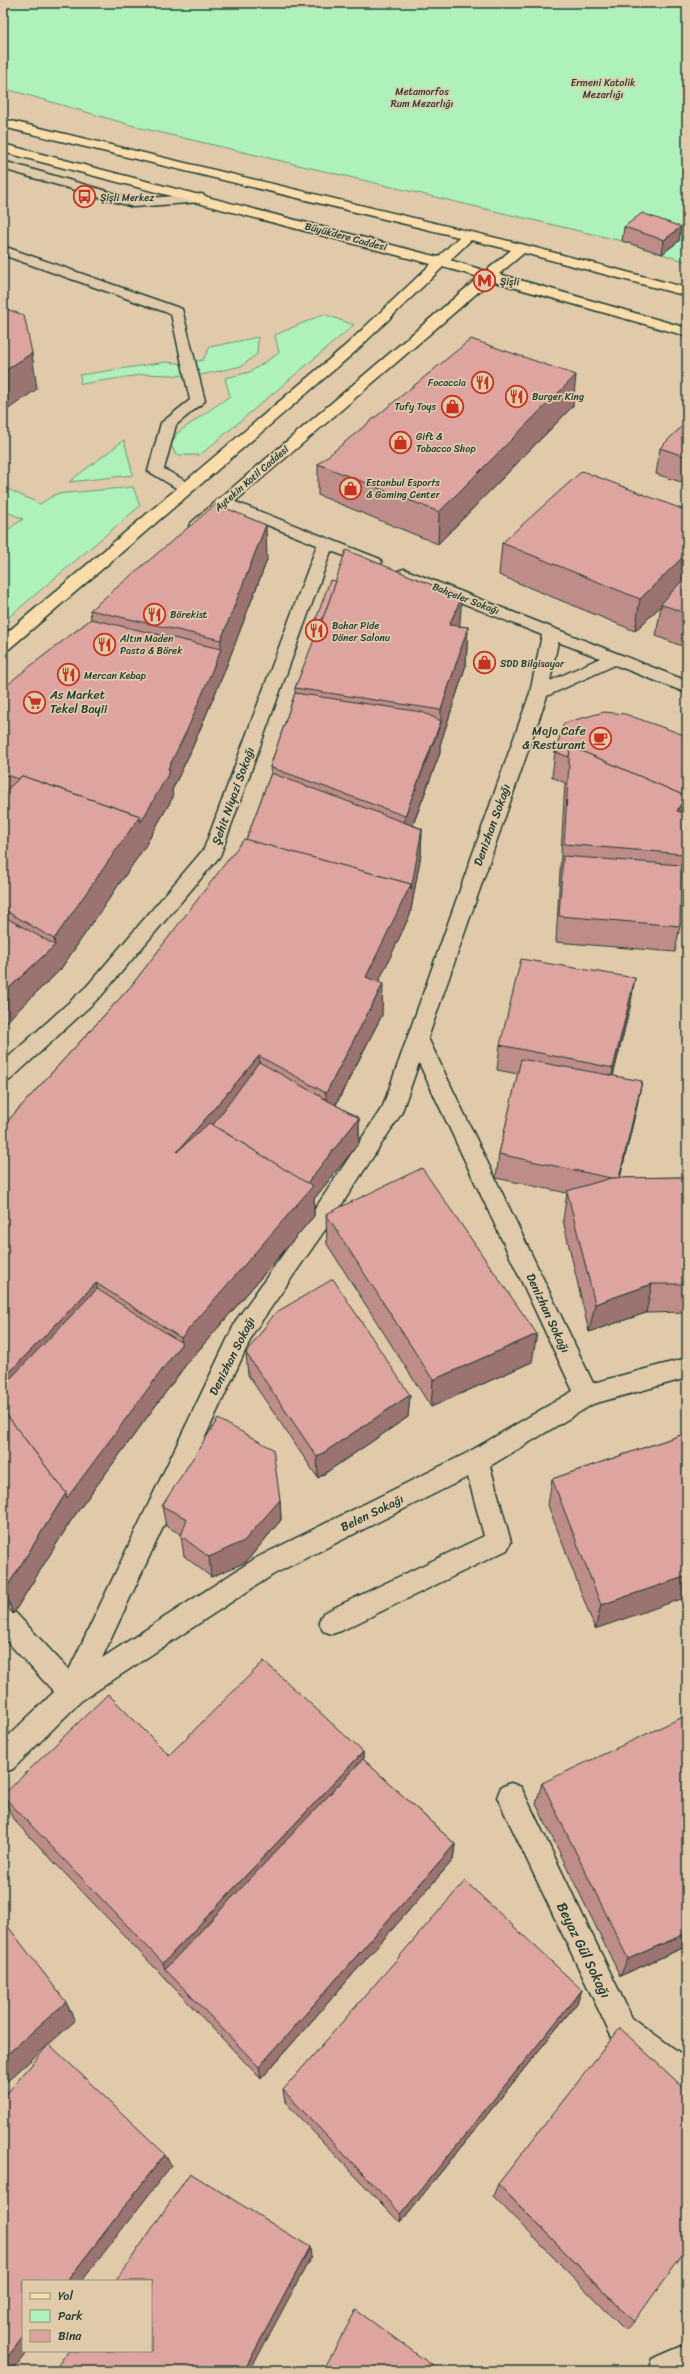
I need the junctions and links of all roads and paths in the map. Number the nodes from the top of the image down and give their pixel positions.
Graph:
1 (3, 123) edge
2 (3, 148) edge
3 (3, 165) edge
4 (202, 198) junction
5 (468, 236) junction
6 (520, 248) junction
7 (3, 250) edge
8 (442, 261) junction
9 (489, 274) junction
10 (687, 292) edge
11 (687, 332) edge
12 (187, 488) junction
13 (223, 502) junction
14 (182, 539) edge
15 (326, 543) junction
16 (551, 632) junction
17 (3, 646) edge
18 (615, 658) junction
19 (687, 687) edge
20 (540, 693) junction
21 (417, 1036) junction
22 (3, 1074) edge
23 (687, 1368) edge
24 (587, 1395) junction
25 (476, 1461) junction
26 (3, 1618) edge
27 (332, 1622) dead end
28 (72, 1692) junction
29 (3, 1760) edge
30 (511, 1797) dead end
31 (687, 2077) edge
32 (687, 2360) edge
33 (664, 2371) edge

1 - 5 main road
2 - 4 main road, Büyükdere Caddesi
3 - 4 street
4 - 8 main road, Büyükdere Caddesi
5 - 6 main road
5 - 8 main road
6 - 9 main road, Aytekin Kotil Caddesi
6 - 10 main road
7 - 12 street
8 - 9 main road, Büyükdere Caddesi
8 - 12 main road
9 - 11 main road, Büyükdere Caddesi
9 - 13 main road, Aytekin Kotil Caddesi
12 - 17 main road
13 - 14 main road, Aytekin Kotil Caddesi
13 - 15 street, Bahçeler Sokağı
15 - 16 street, Bahçeler Sokağı
15 - 22 street, Şehit Niyazi Sokağı
16 - 18 street, Bahçeler Sokağı
16 - 20 street, Denizhan Sokağı
18 - 19 street, Bahçeler Sokağı
18 - 20 street
20 - 21 street, Denizhan Sokağı
21 - 24 street, Denizhan Sokağı
21 - 28 street, Denizhan Sokağı
23 - 24 street, Belen Sokağı
24 - 25 street, Belen Sokağı
25 - 27 street
25 - 28 street, Belen Sokağı
26 - 28 street
28 - 29 street
30 - 31 street, Beyaz Gül Sokağı
32 - 33 street

